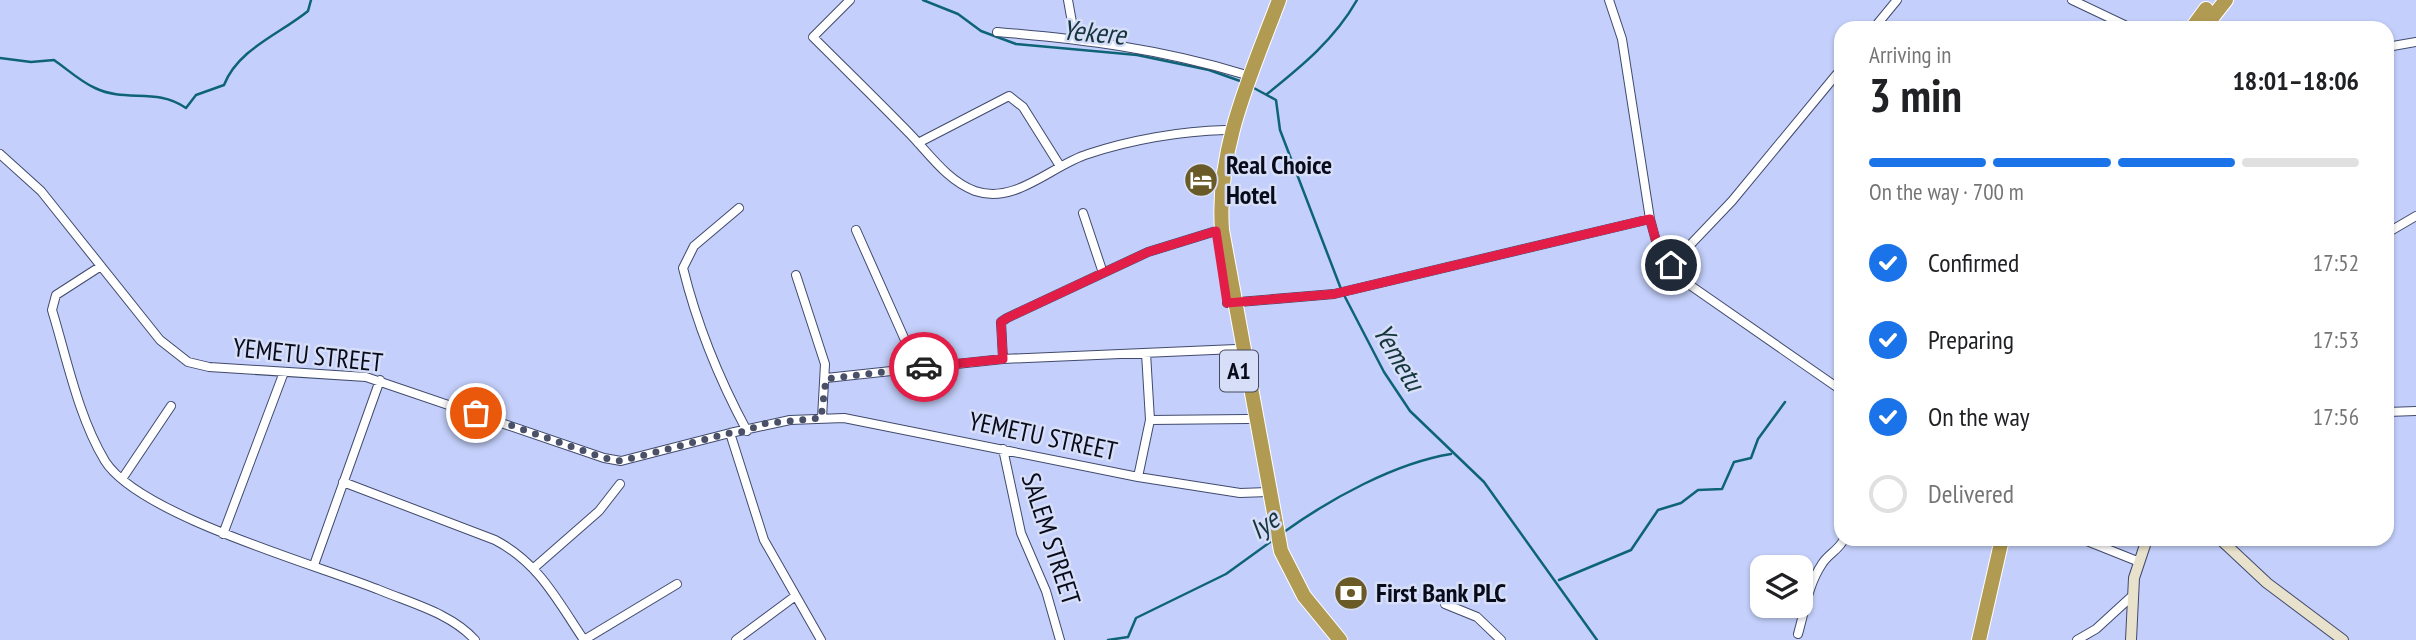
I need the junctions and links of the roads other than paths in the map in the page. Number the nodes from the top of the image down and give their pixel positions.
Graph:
1 (850, 0) edge
2 (1068, 0) edge
3 (1270, 0) edge
4 (1279, 0) edge
5 (1609, 0) edge
6 (1897, 0) edge
7 (2072, 0) edge
8 (2214, 0) edge
9 (2226, 0) edge
10 (1880, 21) edge
11 (2116, 21) edge
12 (2198, 21) edge
13 (2210, 21) edge
14 (997, 32) dead end
15 (1075, 39) junction
16 (2416, 42) edge
17 (2394, 46) edge
18 (1834, 77) edge
19 (1244, 81) junction
20 (1225, 130) junction
21 (918, 143) junction
22 (0, 154) edge
23 (1060, 166) junction
24 (739, 208) dead end
25 (1083, 212) dead end
26 (2416, 216) edge
27 (1650, 219) junction
28 (2394, 229) edge
29 (856, 230) dead end
30 (1216, 231) junction
31 (1671, 265) junction
32 (101, 266) junction
33 (1103, 273) junction
34 (796, 275) dead end
35 (1231, 303) junction
36 (1236, 349) junction
37 (1146, 353) junction
38 (1003, 359) junction
39 (918, 368) junction
40 (285, 372) junction
41 (826, 379) junction
42 (380, 380) junction
43 (1834, 385) edge
44 (171, 407) dead end
45 (2416, 411) edge
46 (2394, 412) edge
47 (821, 418) junction
48 (1248, 419) junction
49 (1150, 420) junction
50 (747, 431) junction
51 (730, 433) junction
52 (1003, 449) junction
53 (1138, 477) junction
54 (122, 479) junction
55 (343, 482) junction
56 (620, 484) dead end
57 (1264, 493) junction
58 (223, 534) junction
59 (1840, 546) edge
60 (1993, 546) edge
61 (2000, 546) edge
62 (2100, 546) edge
63 (2144, 546) edge
64 (2227, 546) edge
65 (2137, 561) junction
66 (314, 565) junction
67 (535, 567) junction
68 (677, 584) dead end
69 (794, 597) junction
70 (2131, 597) junction
71 (1445, 604) dead end
72 (1798, 634) dead end
73 (475, 640) edge
74 (584, 640) edge
75 (736, 640) edge
76 (821, 640) edge
77 (1060, 640) edge
78 (1330, 640) edge
79 (1340, 640) edge
80 (1501, 640) edge
81 (1972, 640) edge
82 (1979, 640) edge
83 (2077, 640) edge
84 (2131, 640) edge
85 (2343, 640) edge

1 - 21 street
2 - 15 street
3 - 19 highway, A1
4 - 19 highway, A1
5 - 27 street
6 - 10 street
7 - 11 street
8 - 12 highway
9 - 13 highway
14 - 15 street
15 - 19 street
16 - 17 street
18 - 31 street
19 - 20 highway, A1
19 - 35 highway, A1
20 - 23 street
20 - 30 highway, A1
21 - 23 street
21 - 23 street
22 - 32 street, YEMETU STREET
24 - 50 street
25 - 33 street
26 - 28 street
27 - 31 street
27 - 35 street
29 - 39 street
30 - 33 street
30 - 35 highway, A1
31 - 43 street
32 - 40 street, YEMETU STREET
32 - 54 street
33 - 38 street
34 - 41 street
35 - 36 highway, A1
35 - 57 highway, A1
36 - 37 street
36 - 48 highway, A1
37 - 38 street
37 - 49 street
38 - 39 street
39 - 41 street
40 - 42 street, YEMETU STREET
40 - 58 street
41 - 47 street
42 - 51 street, YEMETU STREET
42 - 55 street
44 - 54 street
45 - 46 street
47 - 50 street, YEMETU STREET
47 - 52 street, YEMETU STREET
48 - 49 street
48 - 57 highway, A1
49 - 53 street
50 - 51 street, YEMETU STREET
51 - 69 street
52 - 53 street, YEMETU STREET
52 - 77 street, SALEM STREET
53 - 57 street, YEMETU STREET
54 - 58 street
55 - 66 street
55 - 67 street
56 - 67 street
57 - 78 highway, A1
57 - 79 highway, A1
58 - 66 street
59 - 72 street
60 - 81 highway
61 - 82 highway
62 - 65 street
63 - 65 street
64 - 85 street
65 - 70 street
66 - 73 street
67 - 74 street
68 - 74 street
69 - 75 street
69 - 76 street
70 - 83 street
70 - 84 street
71 - 80 street

